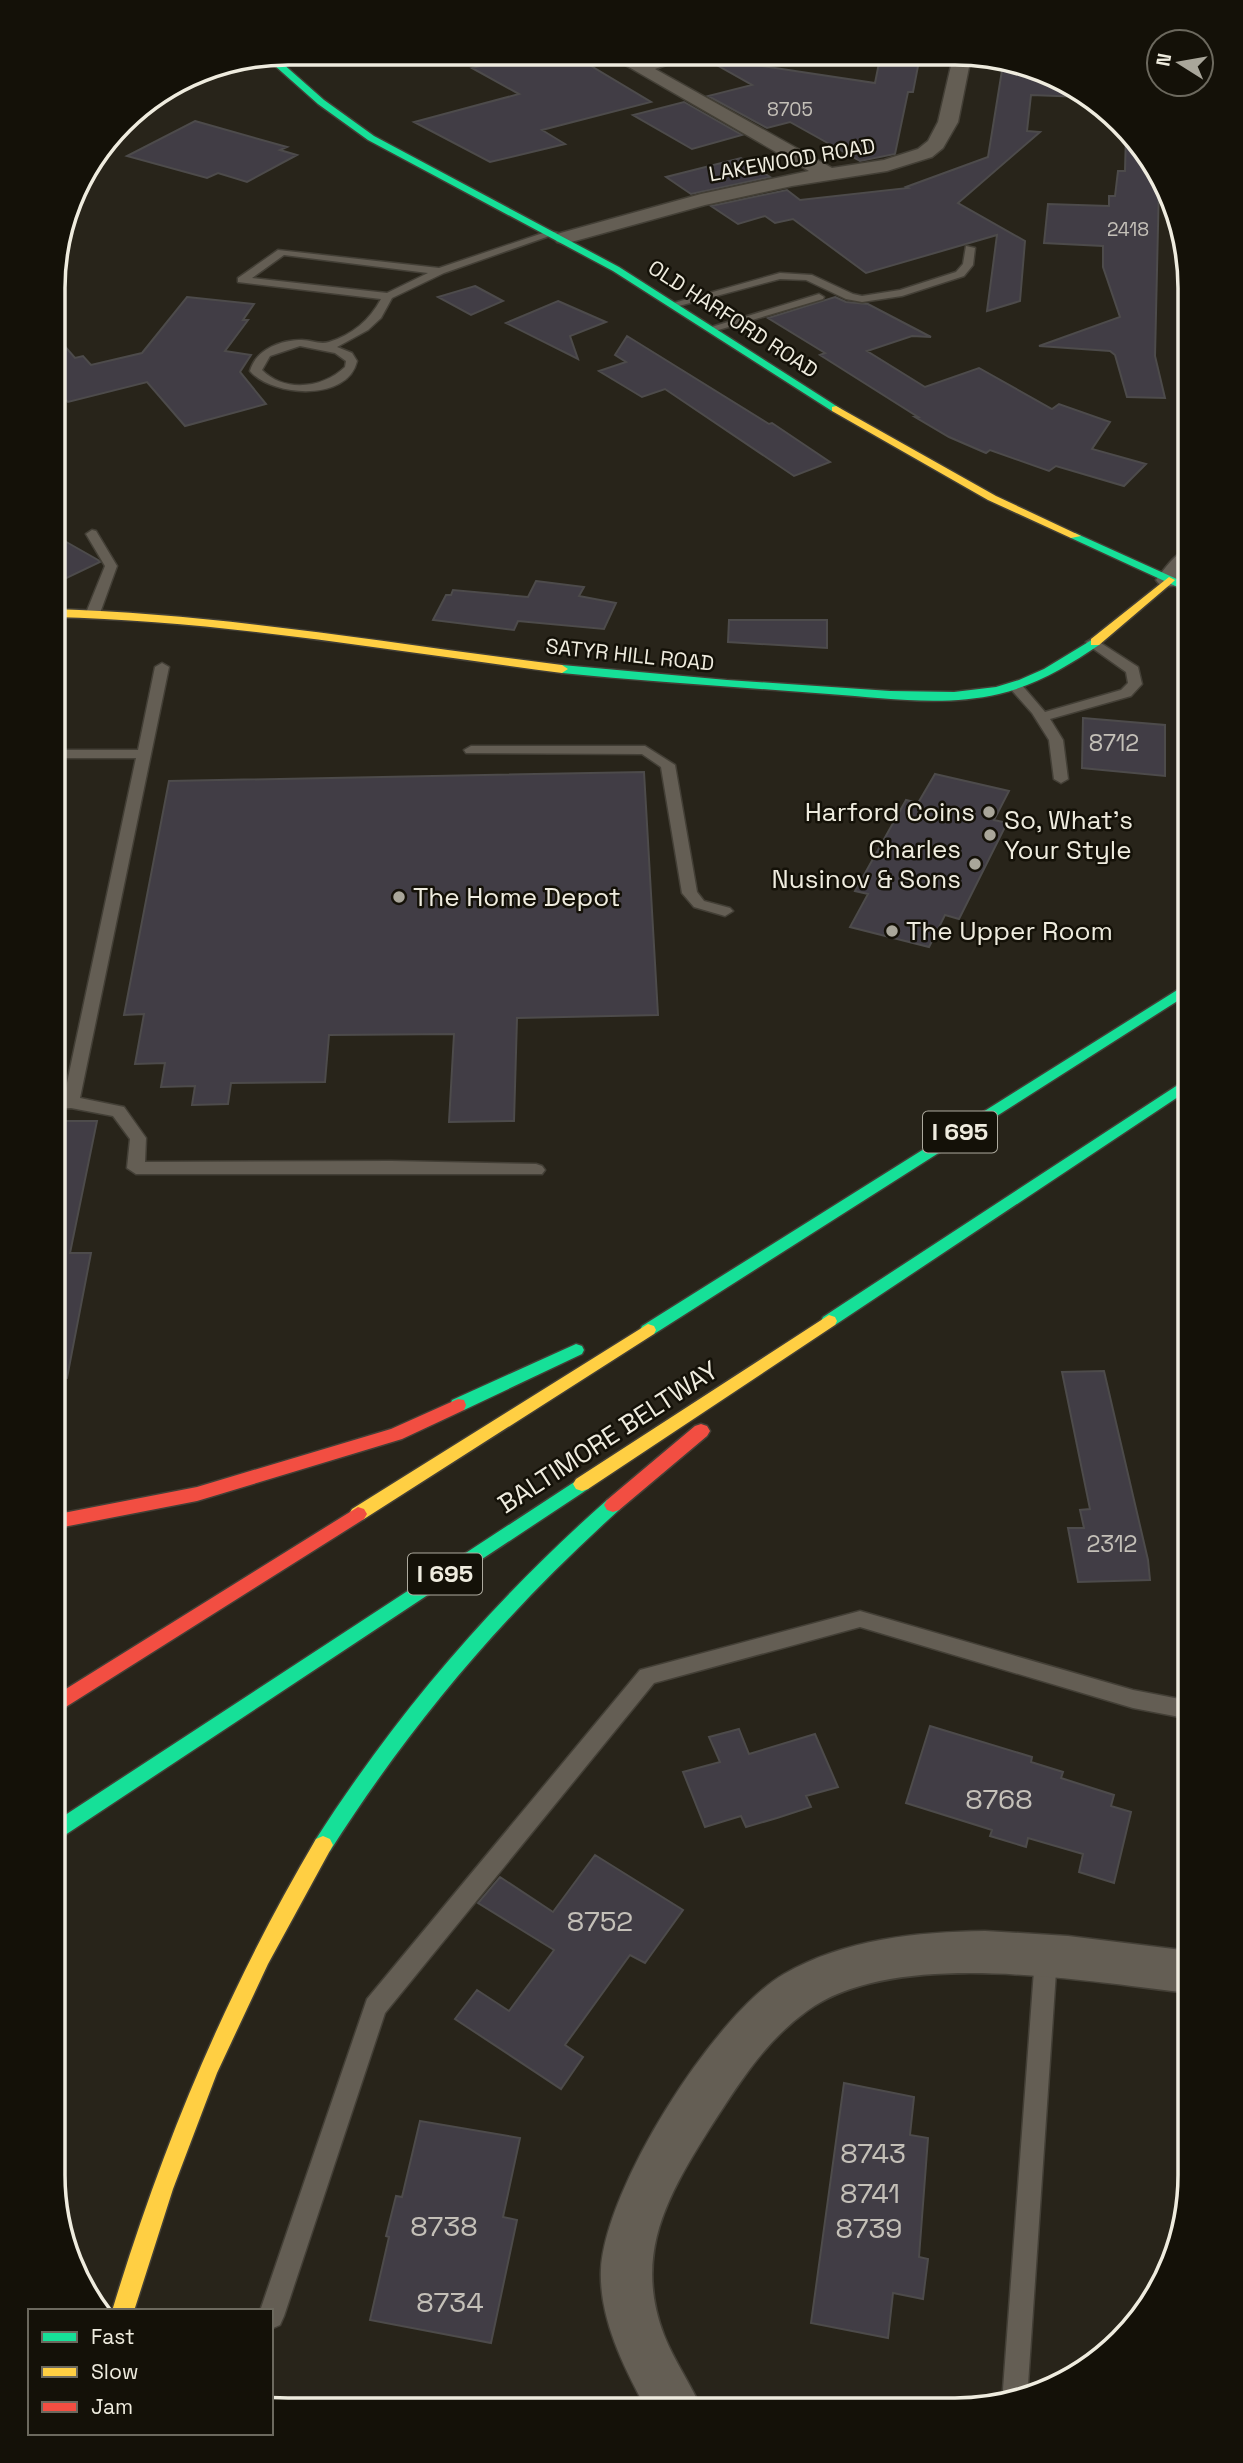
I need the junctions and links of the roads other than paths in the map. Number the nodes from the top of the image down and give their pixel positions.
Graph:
1 (279, 65) edge
2 (635, 65) edge
3 (649, 65) edge
4 (960, 65) edge
5 (640, 68) junction
6 (830, 176) junction
7 (558, 236) junction
8 (970, 248) dead end
9 (440, 271) junction
10 (388, 296) junction
11 (819, 297) dead end
12 (674, 304) junction
13 (711, 329) junction
14 (329, 346) junction
15 (92, 534) dead end
16 (1178, 583) edge
17 (1178, 585) edge
18 (65, 613) edge
19 (93, 613) junction
20 (1093, 642) junction
21 (162, 667) dead end
22 (1015, 686) junction
23 (1042, 717) junction
24 (471, 750) dead end
25 (65, 754) edge
26 (144, 754) junction
27 (1060, 779) dead end
28 (725, 911) dead end
29 (1178, 995) edge
30 (1178, 1090) edge
31 (65, 1102) edge
32 (71, 1102) junction
33 (536, 1170) dead end
34 (729, 1277) junction
35 (838, 1315) junction
36 (618, 1329) dead end
37 (594, 1341) dead end
38 (734, 1402) dead end
39 (714, 1420) dead end
40 (65, 1520) edge
41 (65, 1699) edge
42 (1178, 1708) edge
43 (65, 1825) edge
44 (1046, 1957) junction
45 (1178, 1971) edge
46 (124, 2309) edge
47 (273, 2310) edge
48 (1015, 2389) edge
49 (668, 2398) edge

1 - 7 main road, OLD HARFORD ROAD
2 - 5 street
3 - 5 street
4 - 6 street, LAKEWOOD ROAD
5 - 6 street
6 - 7 street, LAKEWOOD ROAD
7 - 9 lane
7 - 12 main road, OLD HARFORD ROAD
8 - 12 lane
9 - 10 lane
9 - 10 lane
10 - 14 lane
11 - 13 lane
12 - 13 main road, OLD HARFORD ROAD
13 - 16 main road, OLD HARFORD ROAD
14 - 14 lane
15 - 19 lane
17 - 20 main road, SATYR HILL ROAD
18 - 19 main road, SATYR HILL ROAD
19 - 22 main road, SATYR HILL ROAD
20 - 22 main road, SATYR HILL ROAD
20 - 23 lane
21 - 26 lane
22 - 23 lane
23 - 27 lane
24 - 28 lane
25 - 26 lane
26 - 32 lane
29 - 34 main road, I 695
30 - 35 main road, BALTIMORE BELTWAY / I 695
31 - 32 lane
32 - 33 lane
34 - 36 main road
34 - 41 main road, I 695
35 - 38 main road
35 - 43 main road, BALTIMORE BELTWAY / I 695
37 - 40 main road
39 - 46 main road
42 - 47 lane
44 - 45 street
44 - 48 lane
44 - 49 street

